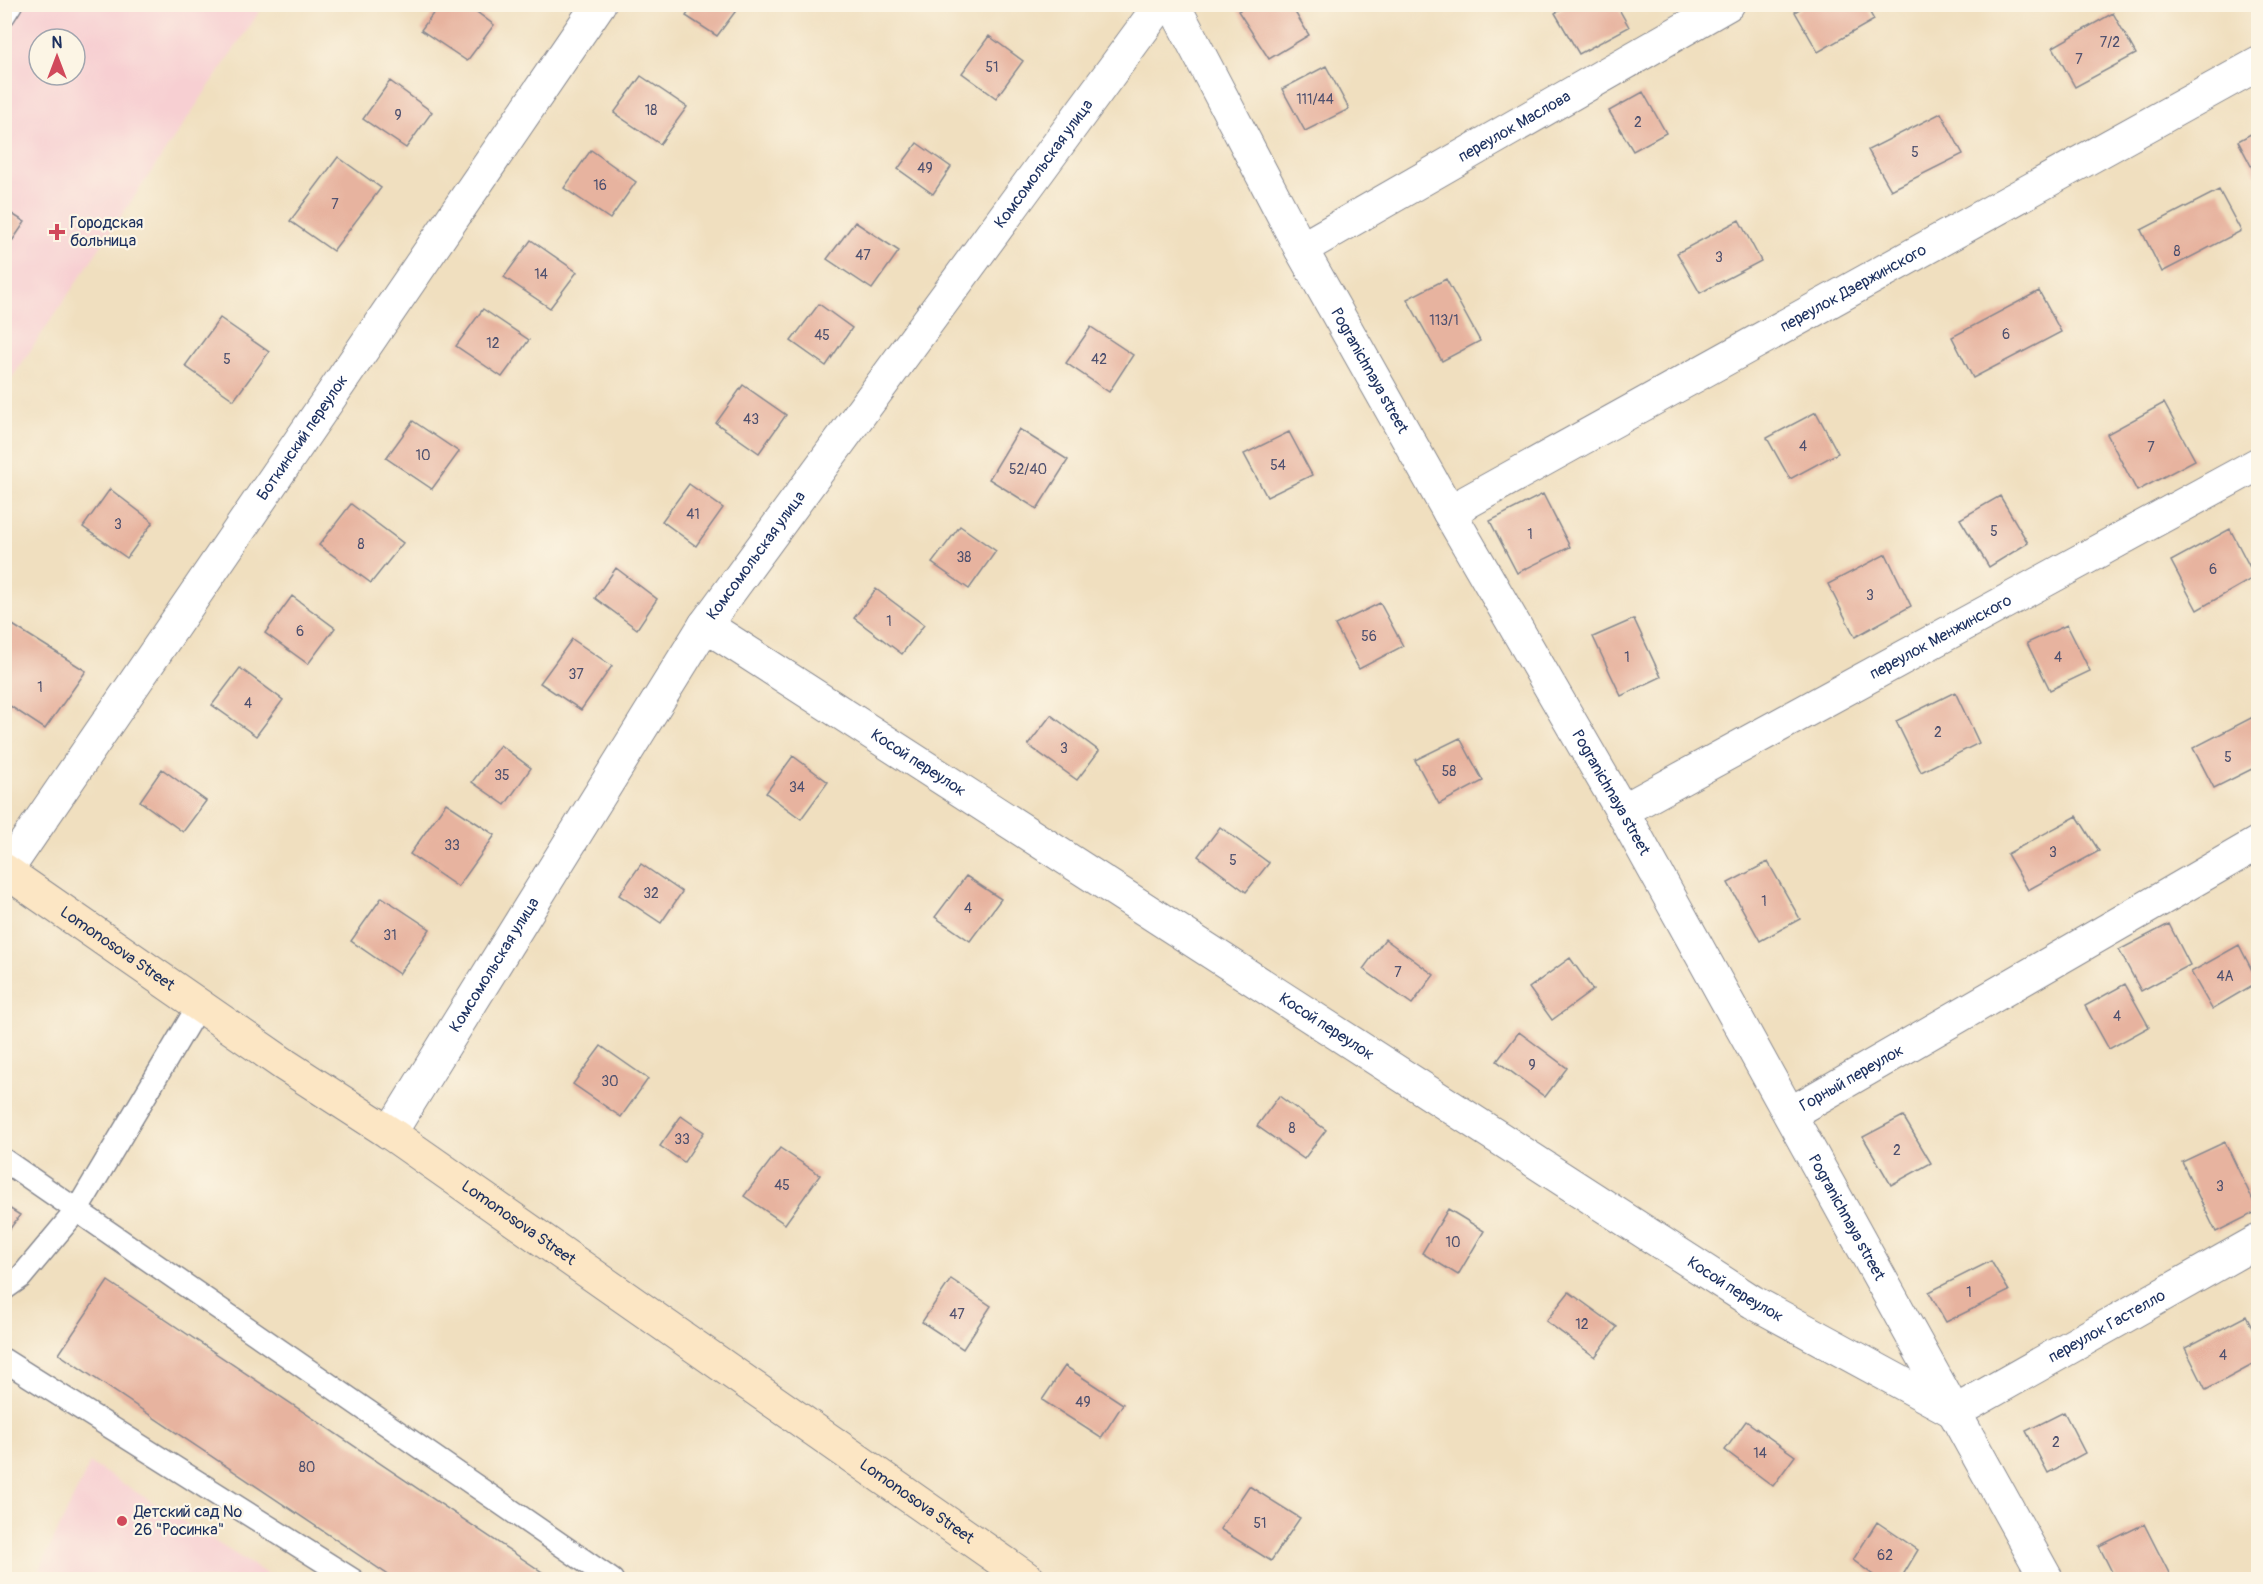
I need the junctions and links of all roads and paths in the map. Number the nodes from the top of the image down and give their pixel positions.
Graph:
1 (11, 4) edge
2 (599, 4) edge
3 (1161, 4) edge
4 (1173, 4) edge
5 (1728, 4) edge
6 (4, 15) edge
7 (2259, 64) edge
8 (1301, 249) junction
9 (2259, 464) edge
10 (1449, 512) junction
11 (705, 625) junction
12 (1622, 811) junction
13 (2259, 845) edge
14 (5, 871) edge
15 (199, 1005) junction
16 (1791, 1113) junction
17 (390, 1133) junction
18 (4, 1160) edge
19 (77, 1210) junction
20 (2259, 1241) edge
21 (4, 1289) edge
22 (4, 1360) edge
23 (1954, 1412) junction
24 (601, 1577) edge
25 (353, 1580) edge
26 (1029, 1580) edge
27 (2047, 1580) edge

1 - 6 lane
2 - 14 street, Боткинский переулок
3 - 11 street, Комсомольская улица
4 - 8 street, Pogranichnaya street
5 - 8 street, переулок Маслова
7 - 10 street, переулок Дзержинского
8 - 10 street, Pogranichnaya street
9 - 12 street, переулок Менжинского
10 - 12 street, Pogranichnaya street
11 - 17 street, Комсомольская улица
11 - 23 street, Косой переулок
12 - 16 street, Pogranichnaya street
13 - 16 street, Горный переулок
14 - 15 main road, Lomonosova Street
15 - 17 main road, Lomonosova Street
15 - 19 lane
16 - 23 street, Pogranichnaya street
17 - 26 main road, Lomonosova Street
18 - 19 lane
19 - 21 lane
19 - 24 lane
20 - 23 street, переулок Гастелло
22 - 25 lane
23 - 27 street, Pogranichnaya street

